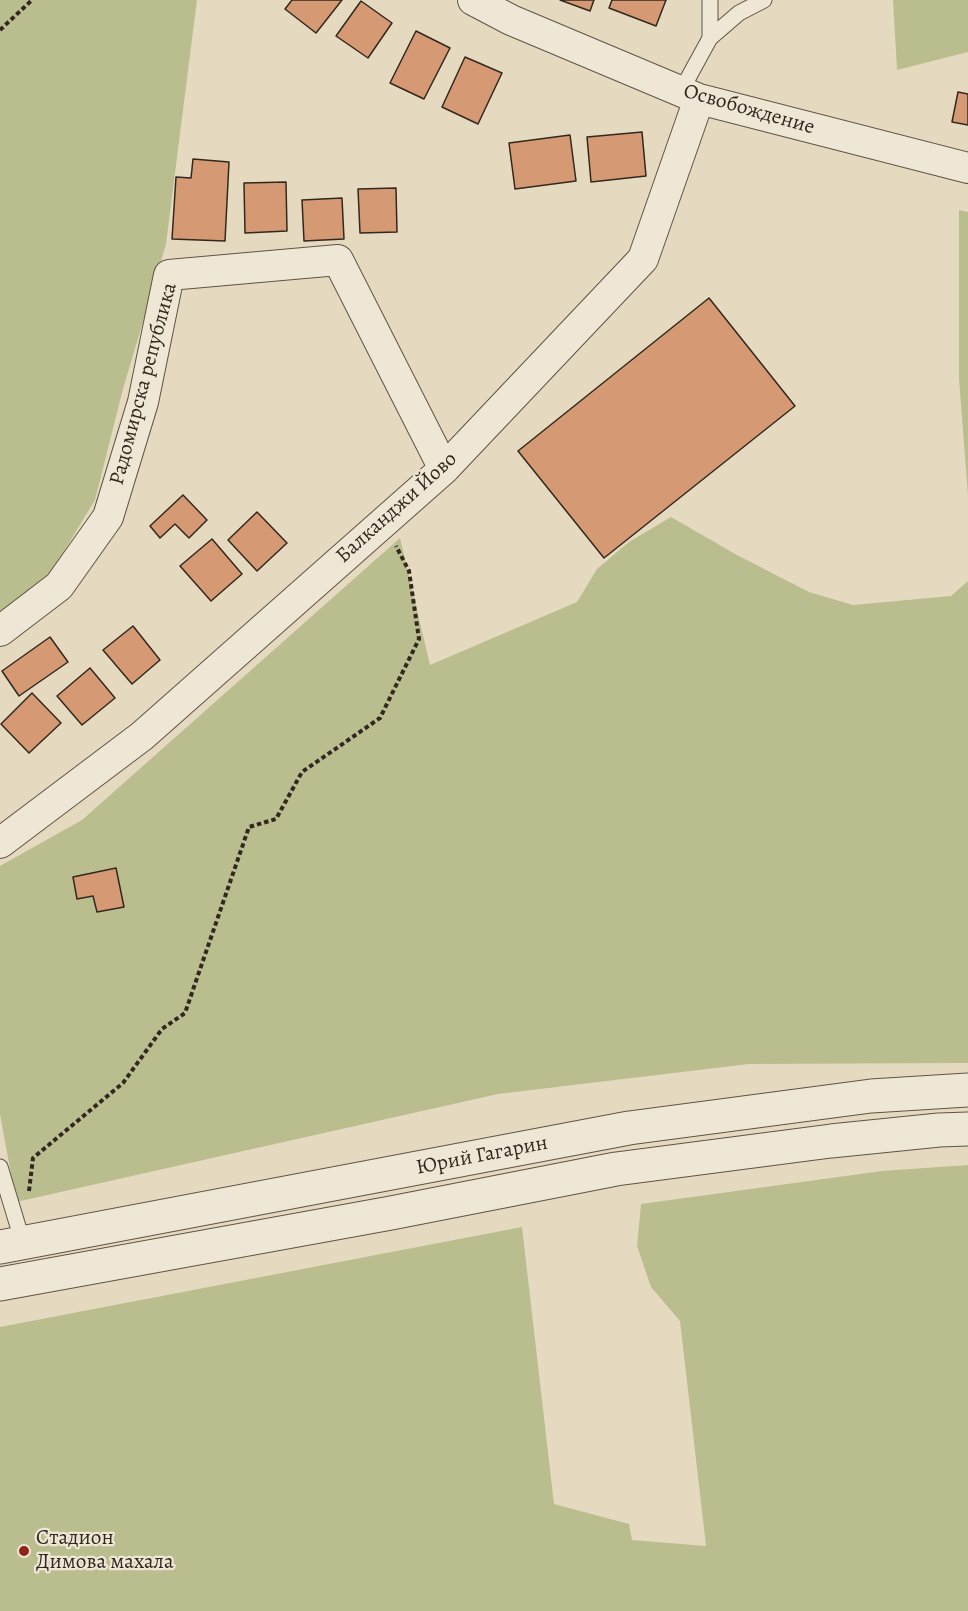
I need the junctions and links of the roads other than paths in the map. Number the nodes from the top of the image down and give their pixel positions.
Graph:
1 (473, 0) edge
2 (710, 0) edge
3 (764, 0) edge
4 (710, 38) junction
5 (690, 95) junction
6 (968, 168) edge
7 (444, 469) junction
8 (0, 631) edge
9 (1, 838) edge
10 (968, 1090) edge
11 (968, 1129) edge
12 (0, 1167) edge
13 (11, 1245) edge
14 (0, 1284) edge

1 - 5 street, Освобождение
2 - 4 lane
3 - 4 lane
4 - 5 lane
5 - 6 street, Освобождение
5 - 7 street, Балканджи Йово
7 - 8 street, Радомирска република
7 - 9 street, Балканджи Йово
10 - 13 street, Юрий Гагарин
11 - 14 street, Юрий Гагарин
12 - 13 lane

